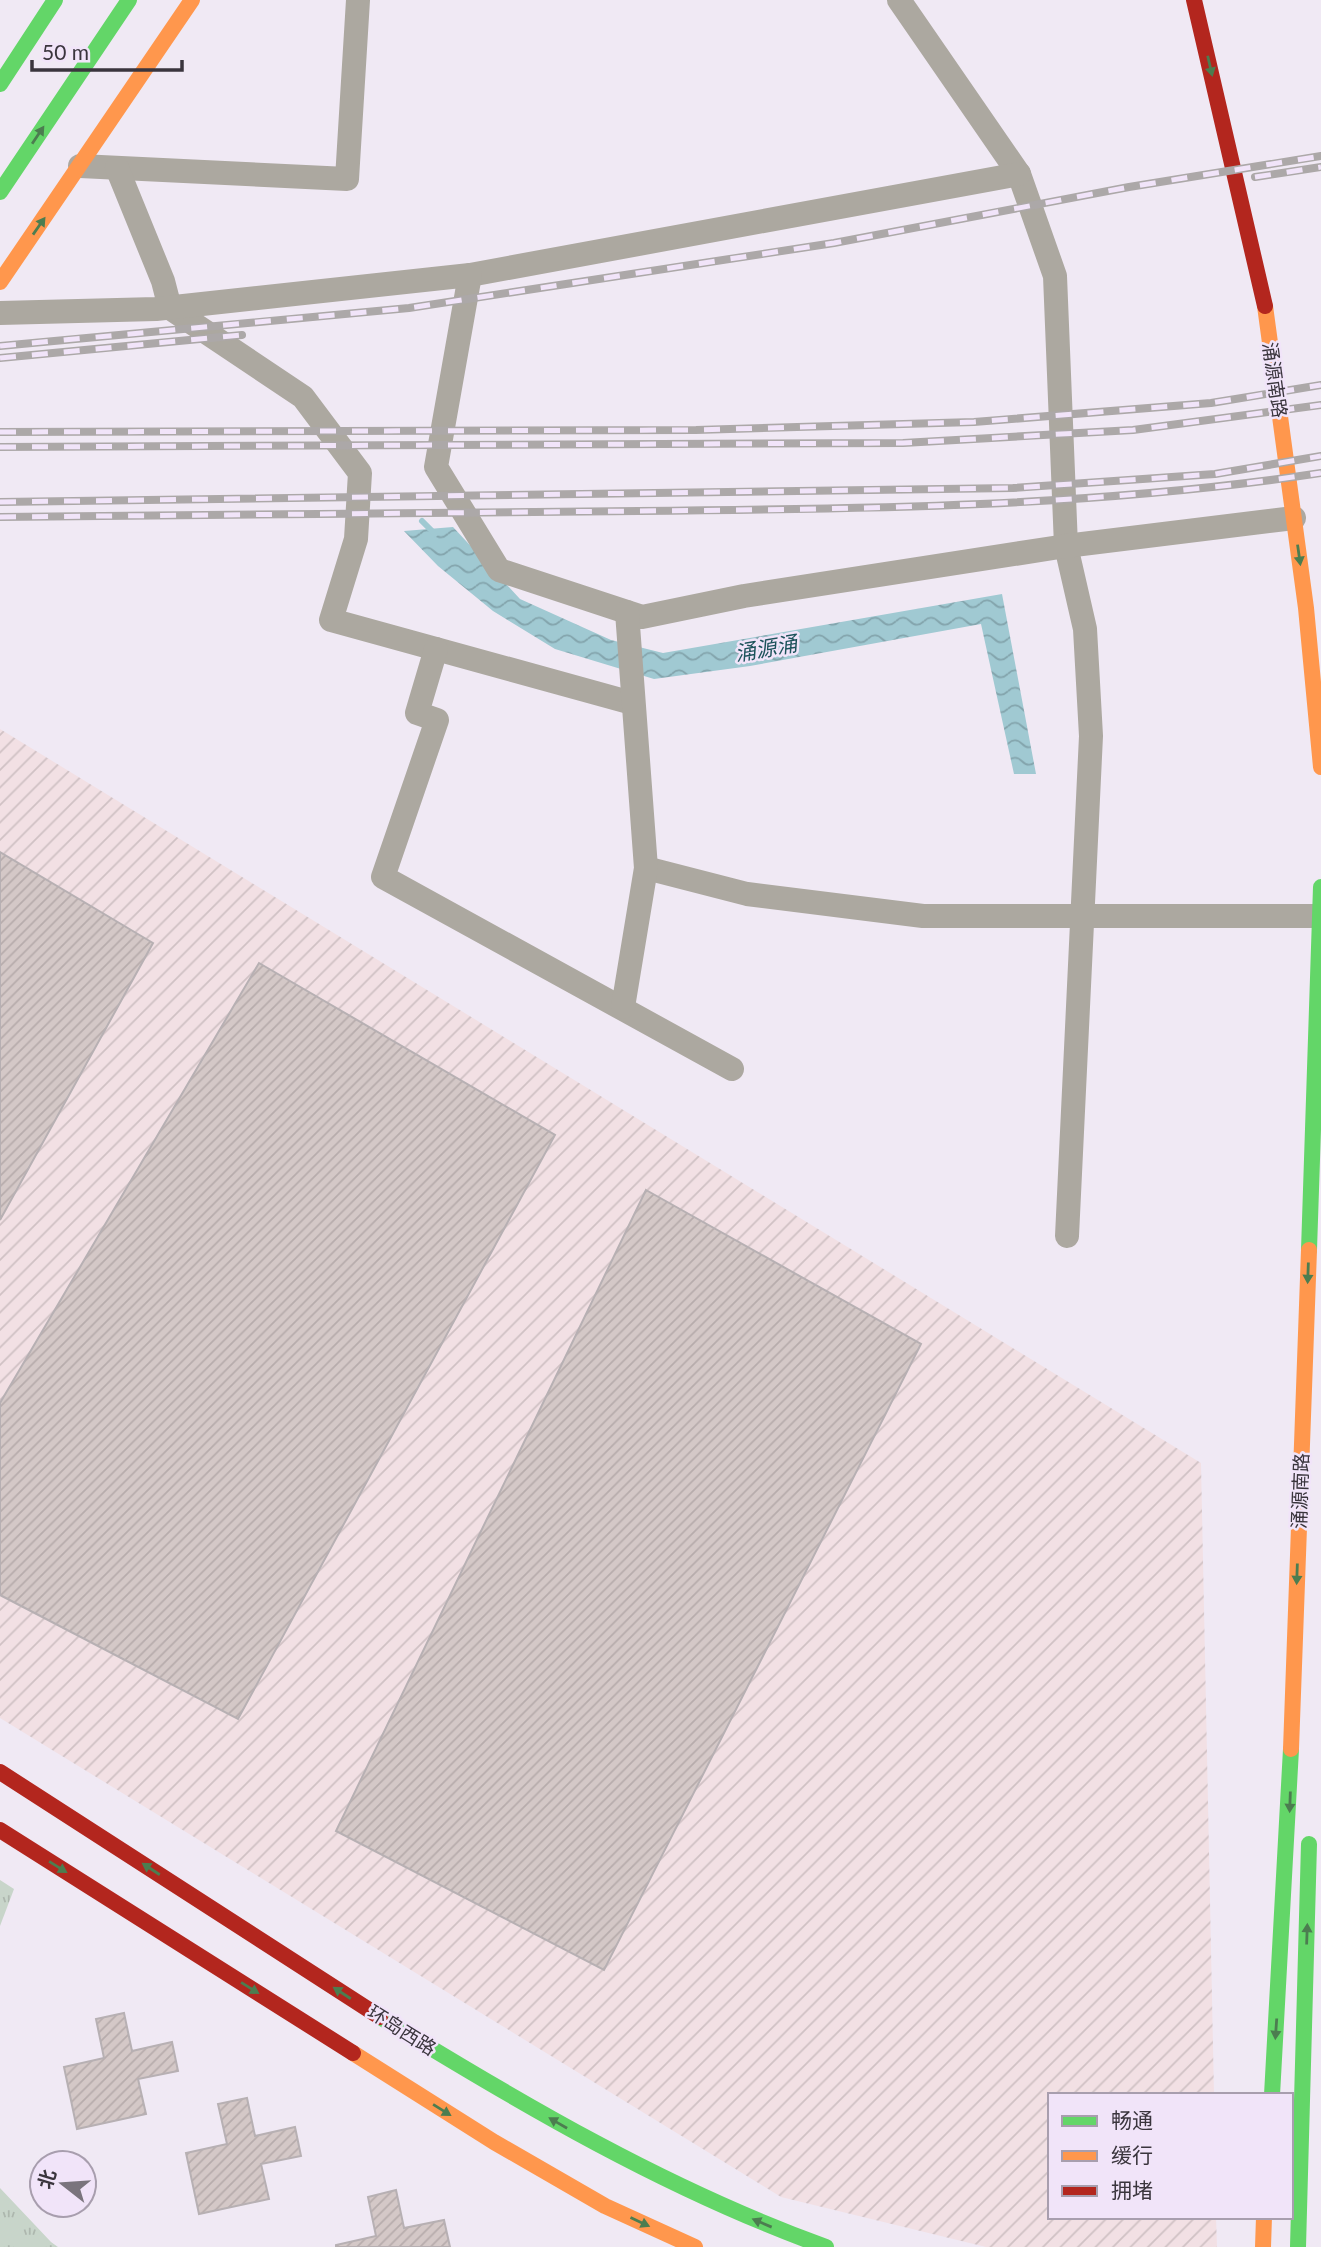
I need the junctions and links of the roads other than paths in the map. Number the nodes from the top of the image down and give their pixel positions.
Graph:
1 (55, 0) edge
2 (129, 0) edge
3 (192, 0) edge
4 (358, 0) edge
5 (899, 0) edge
6 (1194, 0) edge
7 (1209, 0) edge
8 (144, 9) dead end
9 (86, 63) junction
10 (0, 84) edge
11 (80, 166) junction
12 (117, 168) junction
13 (1019, 174) junction
14 (0, 192) edge
15 (470, 275) junction
16 (0, 282) edge
17 (170, 307) junction
18 (0, 313) edge
19 (1294, 518) junction
20 (1066, 547) junction
21 (1321, 611) edge
22 (627, 623) junction
23 (436, 649) junction
24 (631, 692) junction
25 (1321, 767) edge
26 (646, 868) junction
27 (1321, 887) edge
28 (1082, 916) junction
29 (1320, 916) edge
30 (624, 1007) junction
31 (732, 1069) dead end
32 (1067, 1236) dead end
33 (0, 1772) edge
34 (1310, 1828) dead end
35 (0, 1830) edge
36 (1272, 2093) edge
37 (1265, 2219) edge
38 (695, 2247) edge
39 (826, 2247) edge
40 (1263, 2247) edge
41 (1298, 2247) edge

1 - 10 main road
2 - 9 main road
3 - 11 main road
4 - 12 street
5 - 13 street
6 -> 19 main road, 涌源南路
7 - 21 main road, 涌源南路
8 - 9 main road
14 -> 9 main road
11 - 12 street
16 -> 11 main road
12 - 17 street
13 - 15 street
13 - 20 street
15 - 17 street
15 - 22 street
17 - 18 street
17 - 23 street
19 - 20 street
19 -> 25 main road, 涌源南路
20 - 22 street
20 - 28 street
22 - 24 street
23 - 24 street
23 - 30 street
24 - 26 street
26 - 28 street
26 - 30 street
27 - 29 main road, 涌源南路
28 - 29 street
28 - 32 street
29 -> 36 main road, 涌源南路
30 - 31 street
39 -> 33 main road, 环岛西路
41 -> 34 main road
35 -> 38 main road
37 - 40 main road

